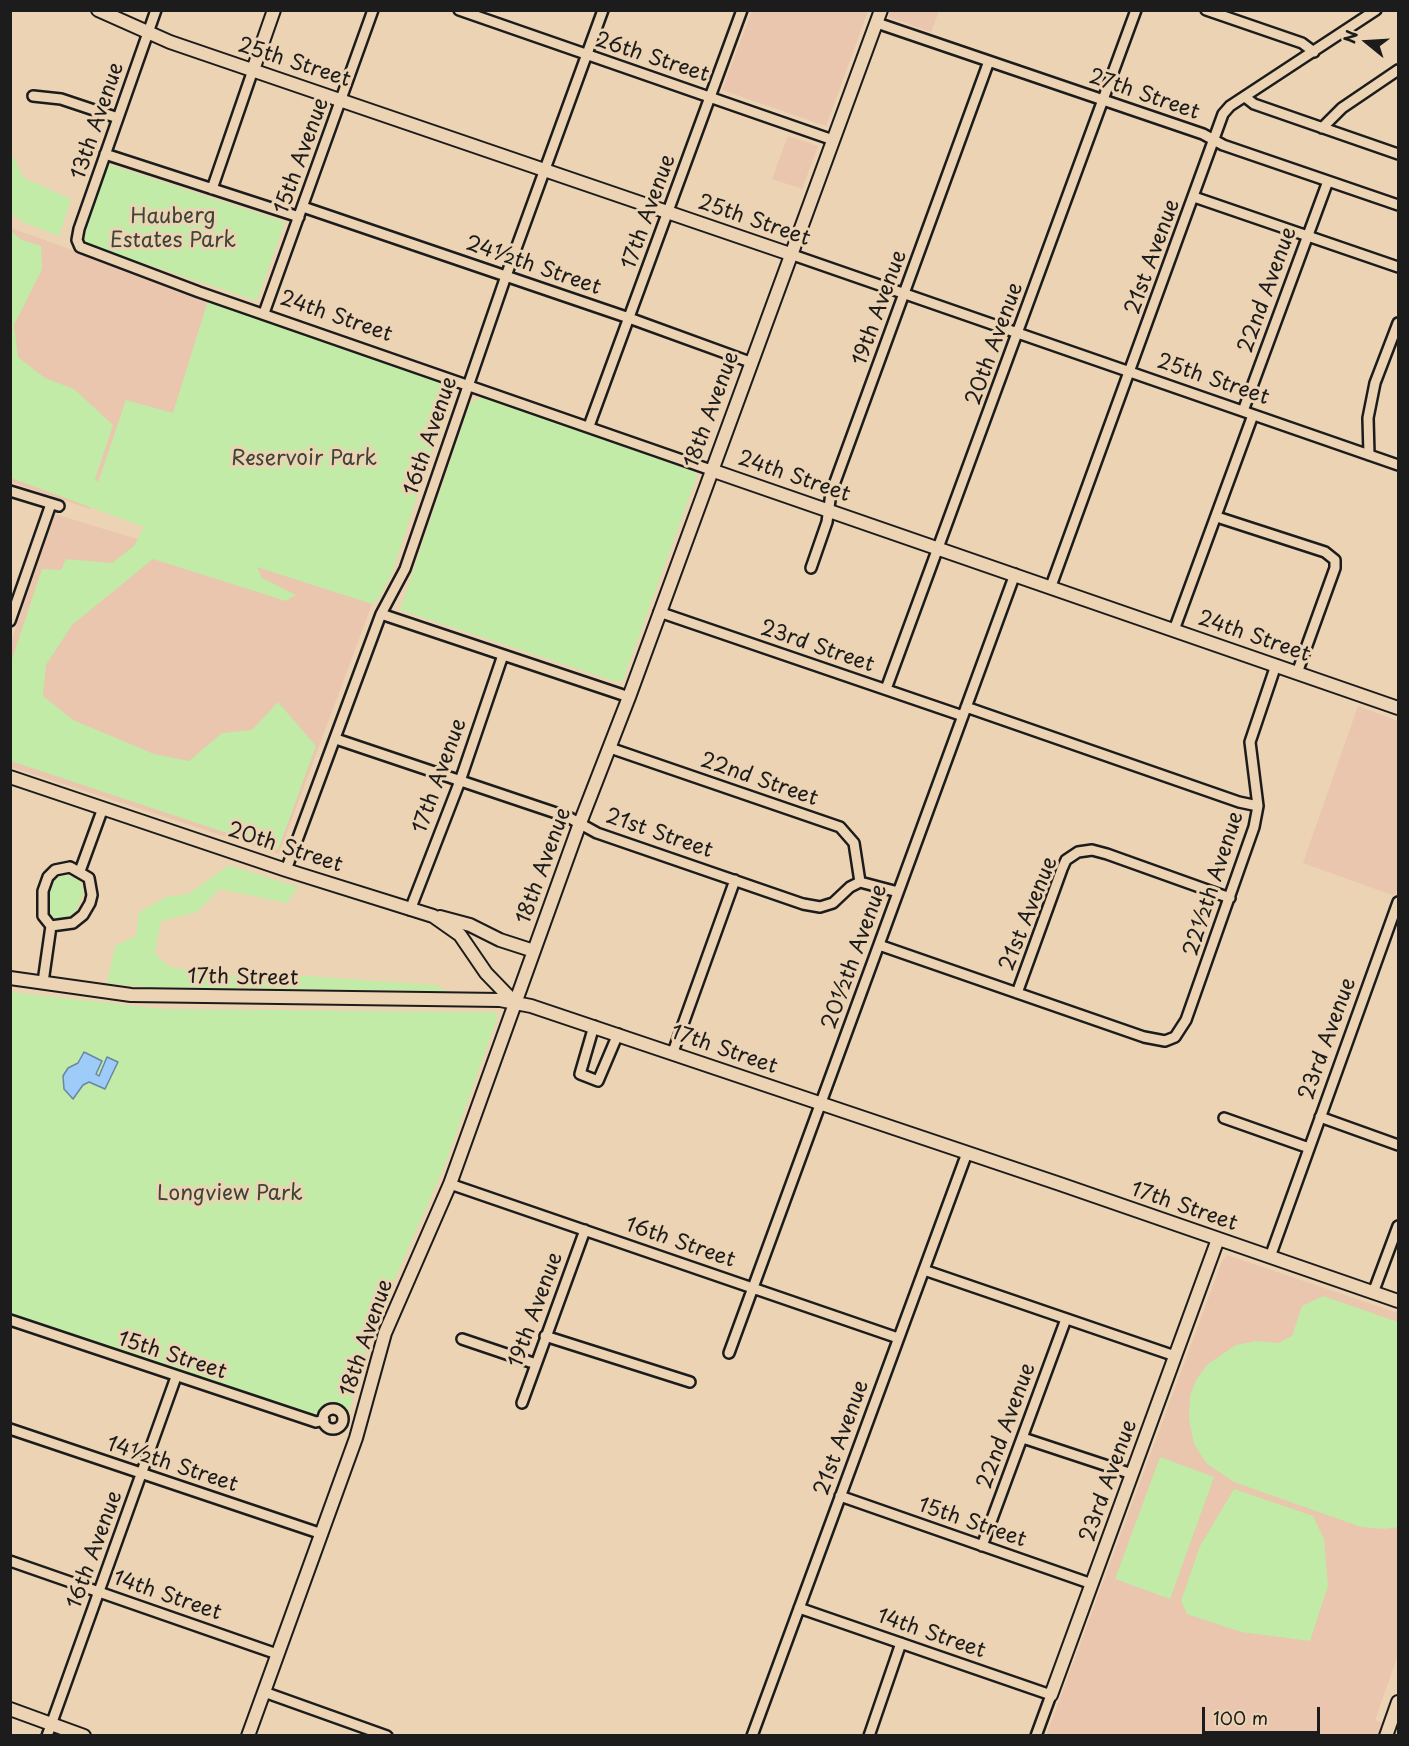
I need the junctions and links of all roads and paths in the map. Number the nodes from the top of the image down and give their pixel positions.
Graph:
1 (98, 10) edge
2 (156, 10) edge
3 (274, 10) edge
4 (373, 10) edge
5 (459, 10) edge
6 (603, 10) edge
7 (742, 10) edge
8 (881, 10) edge
9 (1136, 10) edge
10 (1206, 10) edge
11 (1376, 10) edge
12 (877, 23) junction
13 (148, 33) junction
14 (1314, 52) junction
15 (587, 56) junction
16 (989, 62) junction
17 (253, 70) junction
18 (1398, 70) edge
19 (33, 96) dead end
20 (711, 97) junction
21 (1245, 97) junction
22 (342, 99) junction
23 (1103, 100) junction
24 (118, 118) junction
25 (1322, 128) junction
26 (833, 140) junction
27 (1214, 140) junction
28 (105, 154) junction
29 (1398, 154) edge
30 (546, 169) junction
31 (1328, 181) junction
32 (212, 189) junction
33 (1194, 197) junction
34 (1398, 205) edge
35 (303, 207) junction
36 (669, 212) junction
37 (299, 217) junction
38 (1307, 237) junction
39 (77, 244) joint
40 (790, 254) junction
41 (1398, 267) edge
42 (506, 276) junction
43 (904, 293) junction
44 (264, 313) junction
45 (629, 318) junction
46 (1398, 323) edge
47 (1018, 333) junction
48 (750, 362) junction
49 (1130, 372) junction
50 (468, 383) junction
51 (1248, 413) junction
52 (590, 426) junction
53 (1369, 455) junction
54 (1398, 465) edge
55 (711, 470) junction
56 (10, 491) edge
57 (829, 510) junction
58 (1216, 517) junction
59 (938, 547) junction
60 (811, 568) dead end
61 (1015, 574) junction
62 (1051, 586) junction
63 (659, 612) junction
64 (381, 614) junction
65 (10, 621) edge
66 (1174, 630) junction
67 (503, 655) junction
68 (1276, 665) junction
69 (1297, 672) junction
70 (886, 689) junction
71 (629, 697) junction
72 (1398, 708) edge
73 (965, 711) junction
74 (336, 739) junction
75 (610, 748) junction
76 (10, 777) edge
77 (460, 781) junction
78 (1258, 806) junction
79 (103, 808) junction
80 (580, 824) junction
81 (286, 870) junction
82 (80, 871) junction
83 (735, 880) junction
84 (860, 882) junction
85 (898, 892) junction
86 (1230, 898) junction
87 (1398, 902) edge
88 (410, 910) junction
89 (434, 916) junction
90 (51, 927) junction
91 (879, 945) junction
92 (534, 951) junction
93 (10, 978) edge
94 (43, 982) junction
95 (1017, 993) junction
96 (515, 1003) junction
97 (594, 1026) junction
98 (618, 1034) junction
99 (673, 1052) junction
100 (820, 1103) junction
101 (1224, 1118) dead end
102 (1320, 1118) junction
103 (1398, 1144) edge
104 (1309, 1148) junction
105 (967, 1153) junction
106 (450, 1184) junction
107 (1398, 1226) edge
108 (585, 1230) junction
109 (1218, 1239) junction
110 (1270, 1257) junction
111 (924, 1270) junction
112 (751, 1287) junction
113 (1373, 1293) junction
114 (1398, 1301) edge
115 (1066, 1319) junction
116 (10, 1320) edge
117 (545, 1336) junction
118 (898, 1338) junction
119 (462, 1339) dead end
120 (729, 1353) dead end
121 (1175, 1356) junction
122 (536, 1364) junction
123 (176, 1377) junction
124 (690, 1382) dead end
125 (522, 1403) dead end
126 (324, 1420) dead end
127 (10, 1429) edge
128 (1023, 1438) junction
129 (142, 1474) junction
130 (1132, 1474) junction
131 (840, 1496) junction
132 (322, 1534) junction
133 (982, 1546) junction
134 (10, 1561) edge
135 (1092, 1584) junction
136 (99, 1592) junction
137 (799, 1608) junction
138 (902, 1644) junction
139 (277, 1654) junction
140 (264, 1692) junction
141 (1051, 1695) junction
142 (1398, 1702) edge
143 (10, 1709) edge
144 (49, 1730) edge
145 (84, 1736) edge
146 (248, 1736) edge
147 (387, 1736) edge
148 (752, 1736) edge
149 (869, 1736) edge
150 (1036, 1736) edge
151 (1386, 1736) edge

1 - 13 street, 25th Street
2 - 13 street, 13th Avenue
3 - 17 street
4 - 22 street, 15th Avenue
5 - 15 street, 26th Street
6 - 15 street, 16th Avenue
7 - 20 street, 17th Avenue
8 - 12 street, 18th Avenue
9 - 23 street, 20th Avenue
10 - 14 street
11 - 14 street, 21st Avenue
12 - 16 street, 27th Street
12 - 26 street, 18th Avenue
13 - 17 street, 25th Street
13 - 24 street, 13th Avenue
14 - 21 street, 21st Avenue
15 - 20 street, 26th Street
15 - 30 street, 16th Avenue
16 - 23 street, 27th Street
16 - 43 street, 19th Avenue
17 - 22 street, 25th Street
17 - 32 street
18 - 25 street
19 - 24 street
20 - 26 street, 26th Street
20 - 36 street, 17th Avenue
21 - 25 street
21 - 27 street, 21st Avenue
22 - 30 street, 25th Street
22 - 35 street, 15th Avenue
23 - 27 street, 27th Street
23 - 47 street, 20th Avenue
24 - 28 street, 13th Avenue
25 - 29 street
26 - 40 street, 18th Avenue
27 - 31 street, 27th Street
27 - 33 street, 21st Avenue
28 - 32 street
28 - 39 street, 13th Avenue
30 - 36 street, 25th Street
30 - 42 street, 16th Avenue
31 - 34 street, 27th Street
31 - 38 street, 22nd Avenue
32 - 37 street
33 - 38 street
33 - 49 street, 21st Avenue
35 - 37 street, 15th Avenue
35 - 42 street, 24½th Street
36 - 40 street, 25th Street
36 - 45 street, 17th Avenue
37 - 44 street, 15th Avenue
38 - 41 street
38 - 51 street, 22nd Avenue
39 - 44 street, 24th Street
40 - 43 street, 25th Street
40 - 48 street, 18th Avenue
42 - 45 street, 24½th Street
42 - 50 street, 16th Avenue
43 - 47 street, 25th Street
43 - 57 street, 19th Avenue
44 - 50 street, 24th Street
45 - 48 street, 24½th Street
45 - 52 street, 17th Avenue
46 - 53 street
47 - 49 street, 25th Street
47 - 59 street, 20th Avenue
48 - 55 street, 18th Avenue
49 - 51 street, 25th Street
49 - 62 street, 21st Avenue
50 - 52 street, 24th Street
50 - 64 street, 16th Avenue
51 - 53 street, 25th Street
51 - 58 street, 22nd Avenue
52 - 55 street, 24th Street
53 - 54 street, 25th Street
55 - 57 street, 24th Street
55 - 63 street, 18th Avenue
56 - 65 street
57 - 59 street, 24th Street
57 - 60 street, 19th Avenue
58 - 66 street, 22nd Avenue
58 - 69 street
59 - 61 street, 24th Street
59 - 70 street, 20th Avenue
61 - 62 street, 24th Street
61 - 73 street, 20½th Avenue
62 - 66 street, 24th Street
63 - 70 street, 23rd Street
63 - 71 street, 18th Avenue
64 - 67 street
64 - 74 street, 16th Avenue
66 - 68 street, 24th Street
67 - 71 street
67 - 77 street, 17th Avenue
68 - 69 street, 24th Street
68 - 78 street, 22½th Avenue
69 - 72 street, 24th Street
70 - 73 street, 23rd Street
71 - 75 street, 18th Avenue
73 - 78 street, 23rd Street
73 - 85 street, 20½th Avenue
74 - 77 street, 21st Street
74 - 81 street, 16th Avenue
75 - 80 street, 18th Avenue
75 - 84 street, 22nd Street
76 - 79 street, 20th Street
77 - 80 street, 21st Street
77 - 88 street, 17th Avenue
78 - 86 street, 22½th Avenue
79 - 81 street, 20th Street
79 - 82 street
80 - 83 street, 21st Street
80 - 92 street, 18th Avenue
81 - 88 street, 20th Street
82 - 90 street
82 - 90 street
83 - 84 street, 21st Street
83 - 99 street
84 - 85 street
85 - 91 street, 20½th Avenue
86 - 95 street, 22½th Avenue
86 - 95 street, 21st Avenue
87 - 102 street, 23rd Avenue
88 - 89 street, 20th Street
89 - 92 street
89 - 96 street, 20th Street
90 - 94 street
91 - 95 street
91 - 100 street, 20½th Avenue
92 - 96 street, 18th Avenue
93 - 94 street, 17th Street
94 - 96 street, 17th Street
96 - 97 street, 17th Street
96 - 106 street, 18th Avenue
97 - 98 street, 17th Street
97 - 98 street
98 - 99 street, 17th Street
99 - 100 street, 17th Street
100 - 105 street, 17th Street
100 - 112 street, 20½th Avenue
101 - 104 street
102 - 103 street
102 - 104 street, 23rd Avenue
104 - 110 street, 23rd Avenue
105 - 109 street, 17th Street
105 - 111 street, 21st Avenue
106 - 108 street, 16th Street
106 - 132 street, 18th Avenue
107 - 113 street
108 - 112 street, 16th Street
108 - 117 street, 19th Avenue
109 - 110 street, 17th Street
109 - 121 street, 23rd Avenue
110 - 113 street, 17th Street
111 - 115 street
111 - 118 street, 21st Avenue
112 - 118 street, 16th Street
112 - 120 street, 20½th Avenue
113 - 114 street, 17th Street
115 - 121 street
115 - 128 street, 22nd Avenue
116 - 123 street, 15th Street
117 - 122 street, 19th Avenue
117 - 124 street
118 - 131 street, 21st Avenue
119 - 122 street
121 - 130 street, 23rd Avenue
122 - 125 street, 19th Avenue
123 - 126 street, 15th Street
123 - 129 street, 16th Avenue
127 - 129 street, 14½th Street
128 - 130 street
128 - 133 street, 22nd Avenue
129 - 132 street, 14½th Street
129 - 136 street, 16th Avenue
130 - 135 street, 23rd Avenue
131 - 133 street, 15th Street
131 - 137 street, 21st Avenue
132 - 139 street, 18th Avenue
133 - 135 street, 15th Street
134 - 136 street, 14th Street
135 - 141 street, 23rd Avenue
136 - 139 street, 14th Street
136 - 144 street, 16th Avenue
137 - 138 street, 14th Street
137 - 148 street, 21st Avenue
138 - 141 street, 14th Street
138 - 149 street
139 - 140 street, 18th Avenue
140 - 146 street, 18th Avenue
140 - 147 street
141 - 150 street, 23rd Avenue
142 - 151 street
143 - 144 street
144 - 145 street

